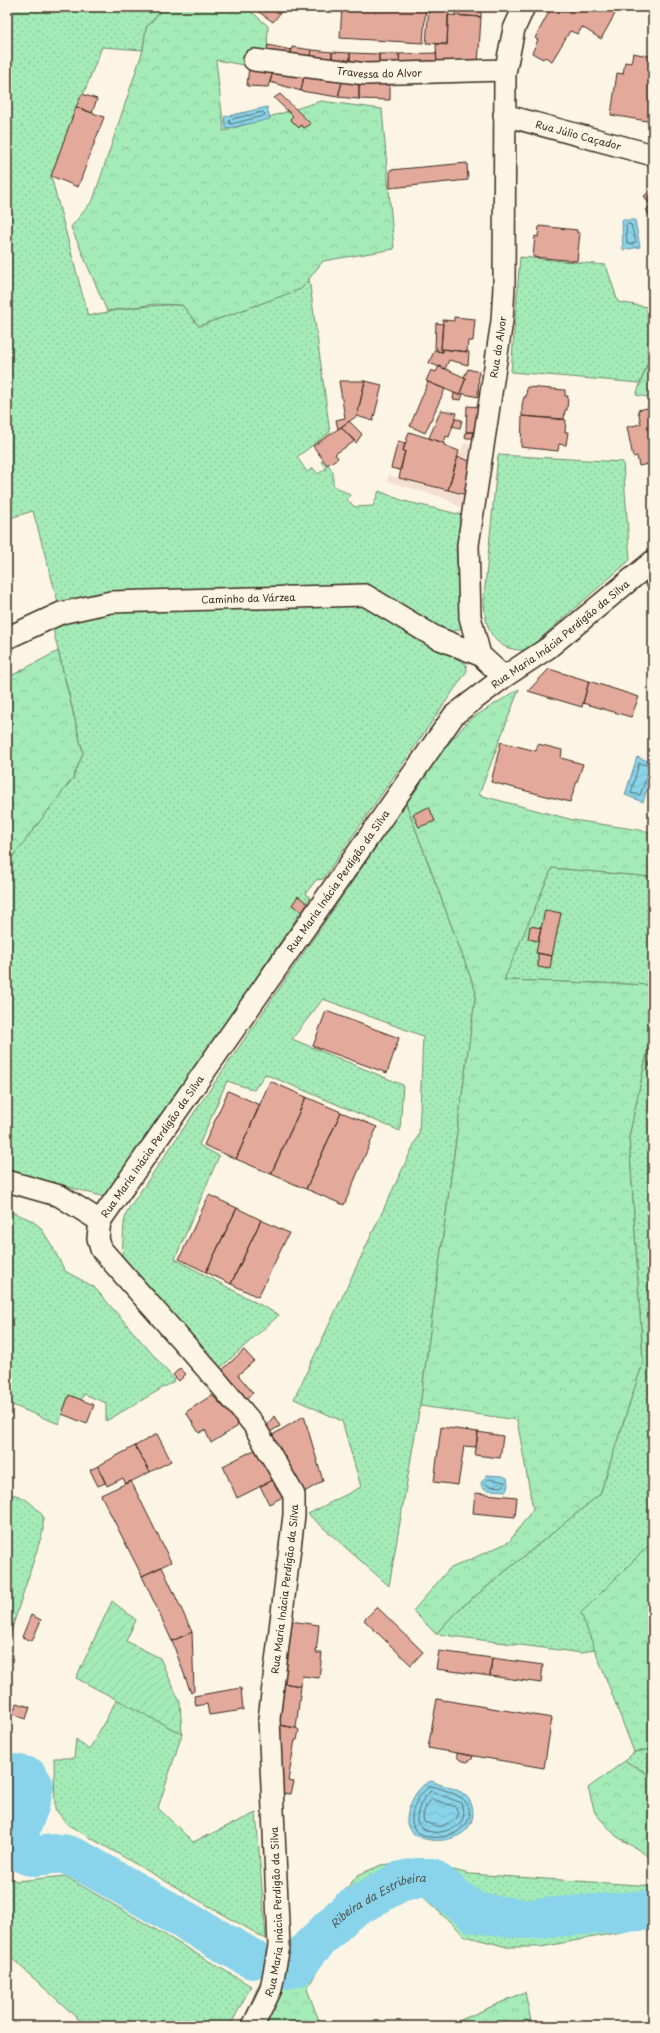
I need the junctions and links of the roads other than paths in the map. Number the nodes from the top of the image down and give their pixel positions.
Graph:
1 (524, 7) edge
2 (254, 60) dead end
3 (505, 70) junction
4 (504, 115) junction
5 (653, 155) edge
6 (653, 561) edge
7 (7, 638) edge
8 (480, 655) junction
9 (504, 677) junction
10 (7, 1181) edge
11 (100, 1221) junction
12 (253, 2026) edge

1 - 3 street, Rua do Alvor
2 - 3 street, Travessa do Alvor
3 - 4 street, Rua do Alvor
4 - 5 street, Rua Júlio Caçador
4 - 8 street, Rua do Alvor
6 - 9 street, Rua Maria Inácia Perdigão da Silva
7 - 8 street, Caminho da Várzea
8 - 9 street
9 - 11 street, Rua Maria Inácia Perdigão da Silva
10 - 11 street
11 - 12 street, Rua Maria Inácia Perdigão da Silva

